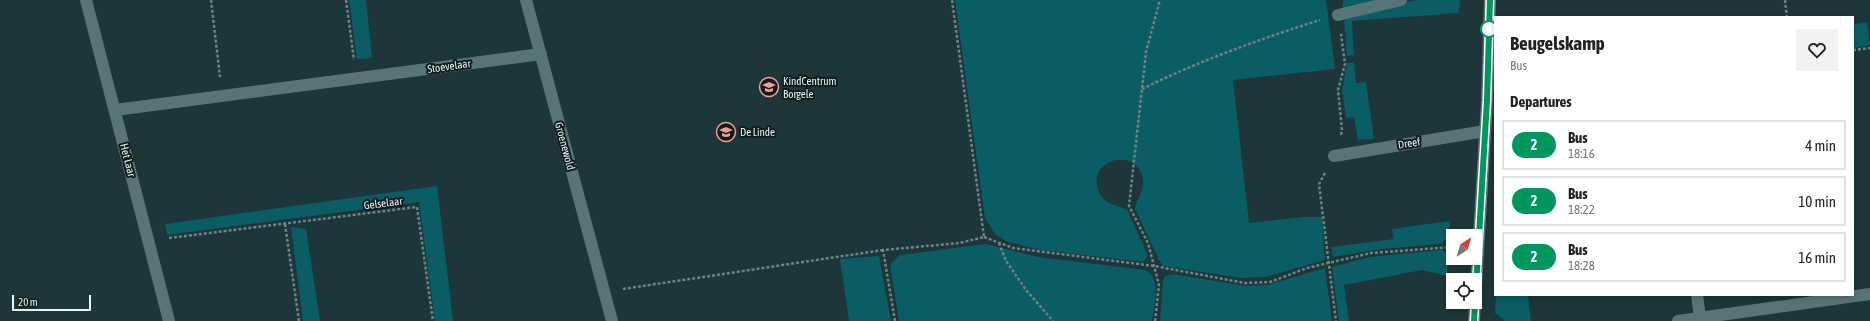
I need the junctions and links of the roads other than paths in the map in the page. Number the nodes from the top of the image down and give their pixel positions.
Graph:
1 (86, 0) edge
2 (526, 0) edge
3 (1401, 0) edge
4 (1490, 0) edge
5 (1338, 15) road end
6 (541, 54) junction
7 (115, 110) junction
8 (1485, 131) junction
9 (1334, 156) road end
10 (1870, 294) edge
11 (1697, 296) edge
12 (1850, 296) edge
13 (1854, 296) edge
14 (1830, 298) edge
15 (1700, 318) junction
16 (169, 321) edge
17 (612, 321) edge
18 (1474, 321) edge
19 (1678, 321) edge

1 - 7 street, Het Laar
2 - 6 street, Groenewold
3 - 5 street
4 - 8 street
6 - 7 street, Stoevelaar
6 - 17 street, Groenewold
7 - 16 street, Het Laar
8 - 9 street, Dreef
8 - 18 street
10 - 13 street
11 - 15 street
12 - 14 street
14 - 15 street
15 - 19 street

